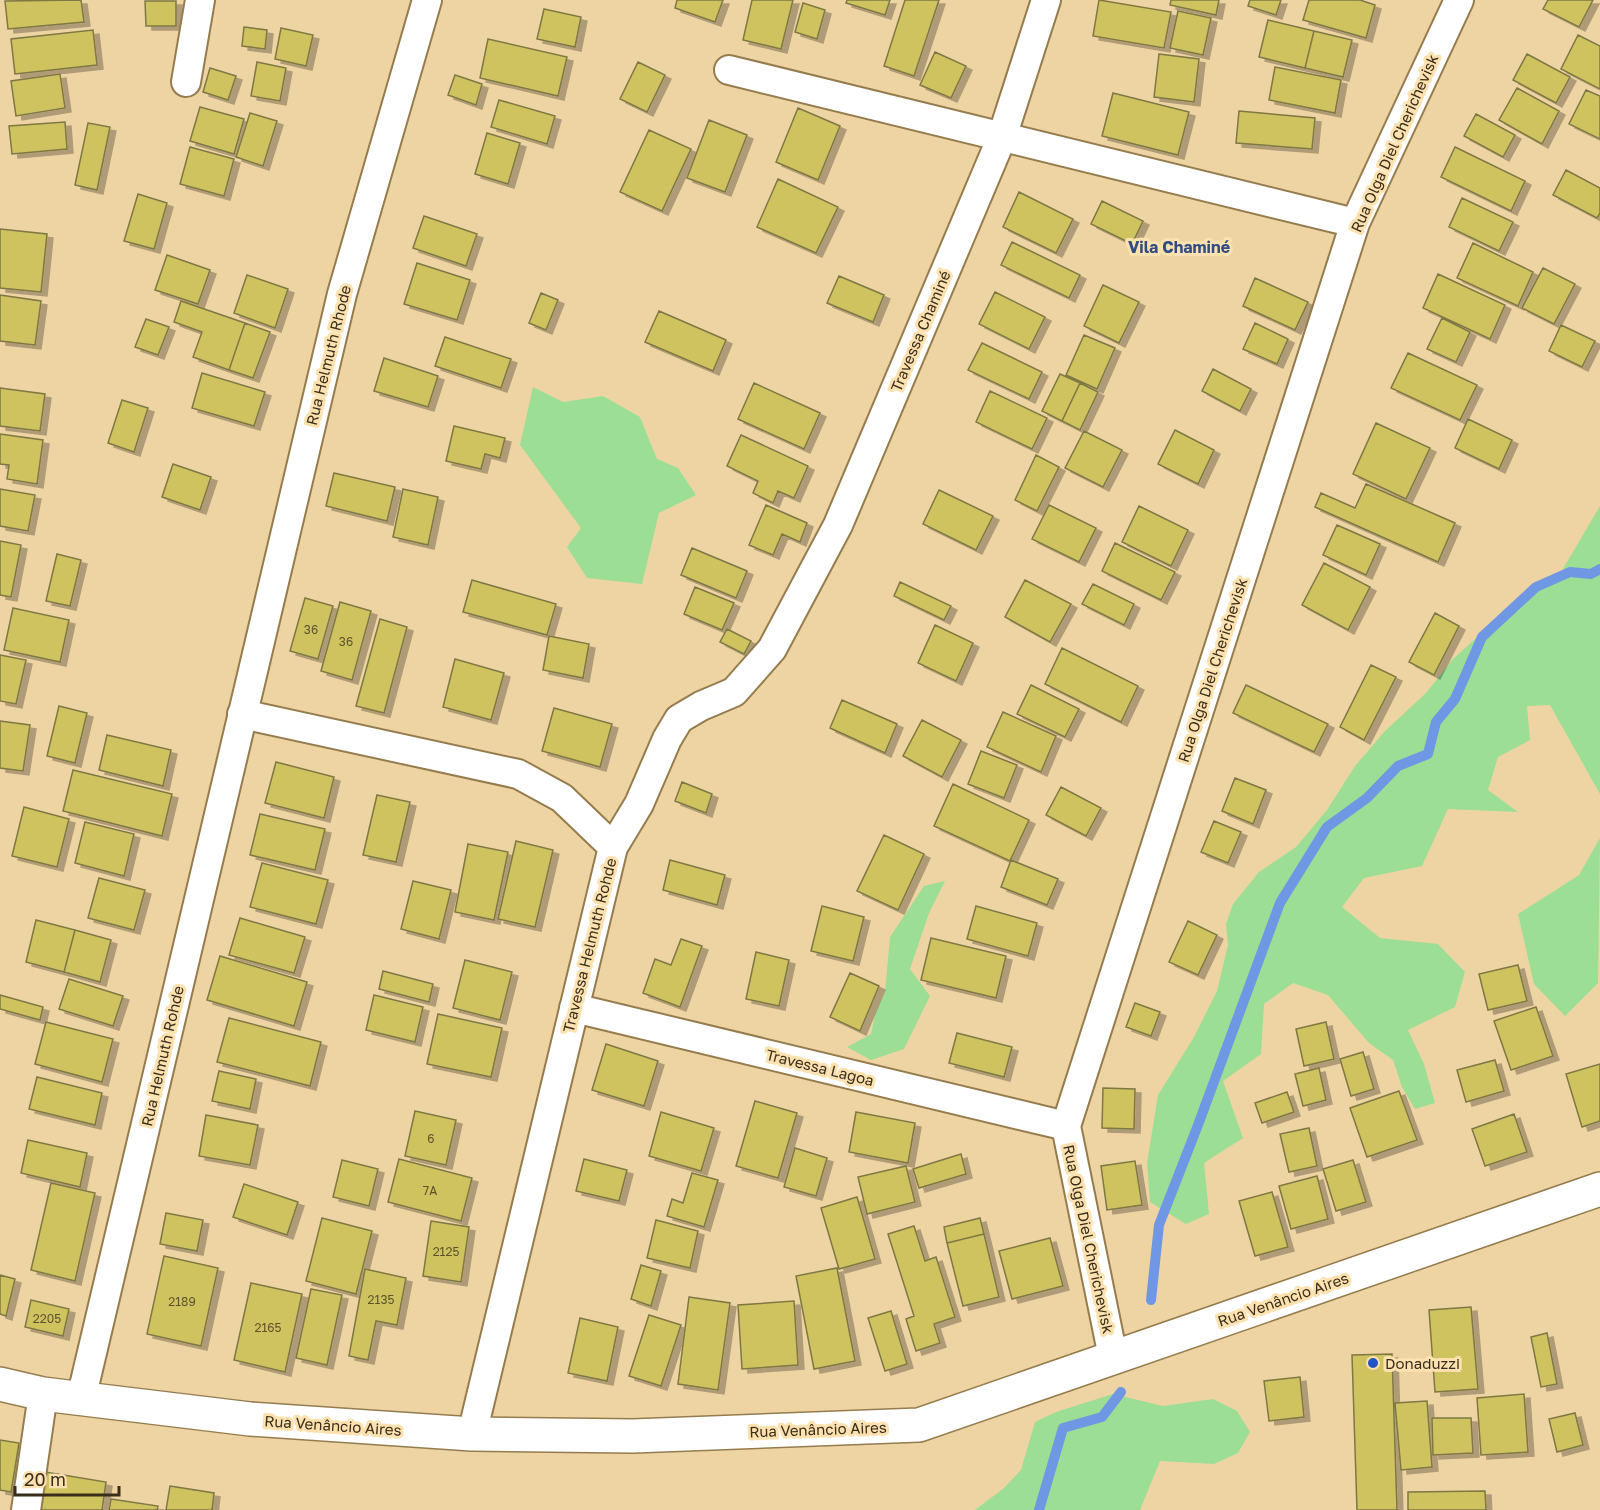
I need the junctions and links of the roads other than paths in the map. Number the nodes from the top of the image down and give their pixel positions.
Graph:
1 (200, 0) edge
2 (427, 0) edge
3 (1046, 0) edge
4 (1459, 0) edge
5 (729, 70) dead end
6 (186, 82) dead end
7 (1002, 137) junction
8 (1355, 223) junction
9 (243, 714) junction
10 (613, 847) junction
11 (574, 1008) junction
12 (1066, 1126) junction
13 (1600, 1189) edge
14 (1113, 1357) junction
15 (0, 1384) edge
16 (44, 1394) junction
17 (81, 1399) junction
18 (472, 1434) junction
19 (26, 1510) edge

1 - 6 street
2 - 9 street, Rua Helmuth Rhode
3 - 7 street, Travessa Chaminé
4 - 8 street, Rua Olga Diel Cherichevisk
5 - 7 street
7 - 8 street
7 - 10 street, Travessa Chaminé
8 - 12 street, Rua Olga Diel Cherichevisk
9 - 10 street, Travessa Helmuth Rohde
9 - 17 street, Rua Helmuth Rohde
10 - 11 street, Travessa Helmuth Rohde
11 - 12 street, Travessa Lagoa
11 - 18 street, Travessa Helmuth Rohde
12 - 14 street, Rua Olga Diel Cherichevisk
13 - 14 street, Rua Venâncio Aires
14 - 18 street, Rua Venâncio Aires
15 - 16 street, Rua Venâncio Aires
16 - 17 street, Rua Venâncio Aires
16 - 19 street
17 - 18 street, Rua Venâncio Aires

